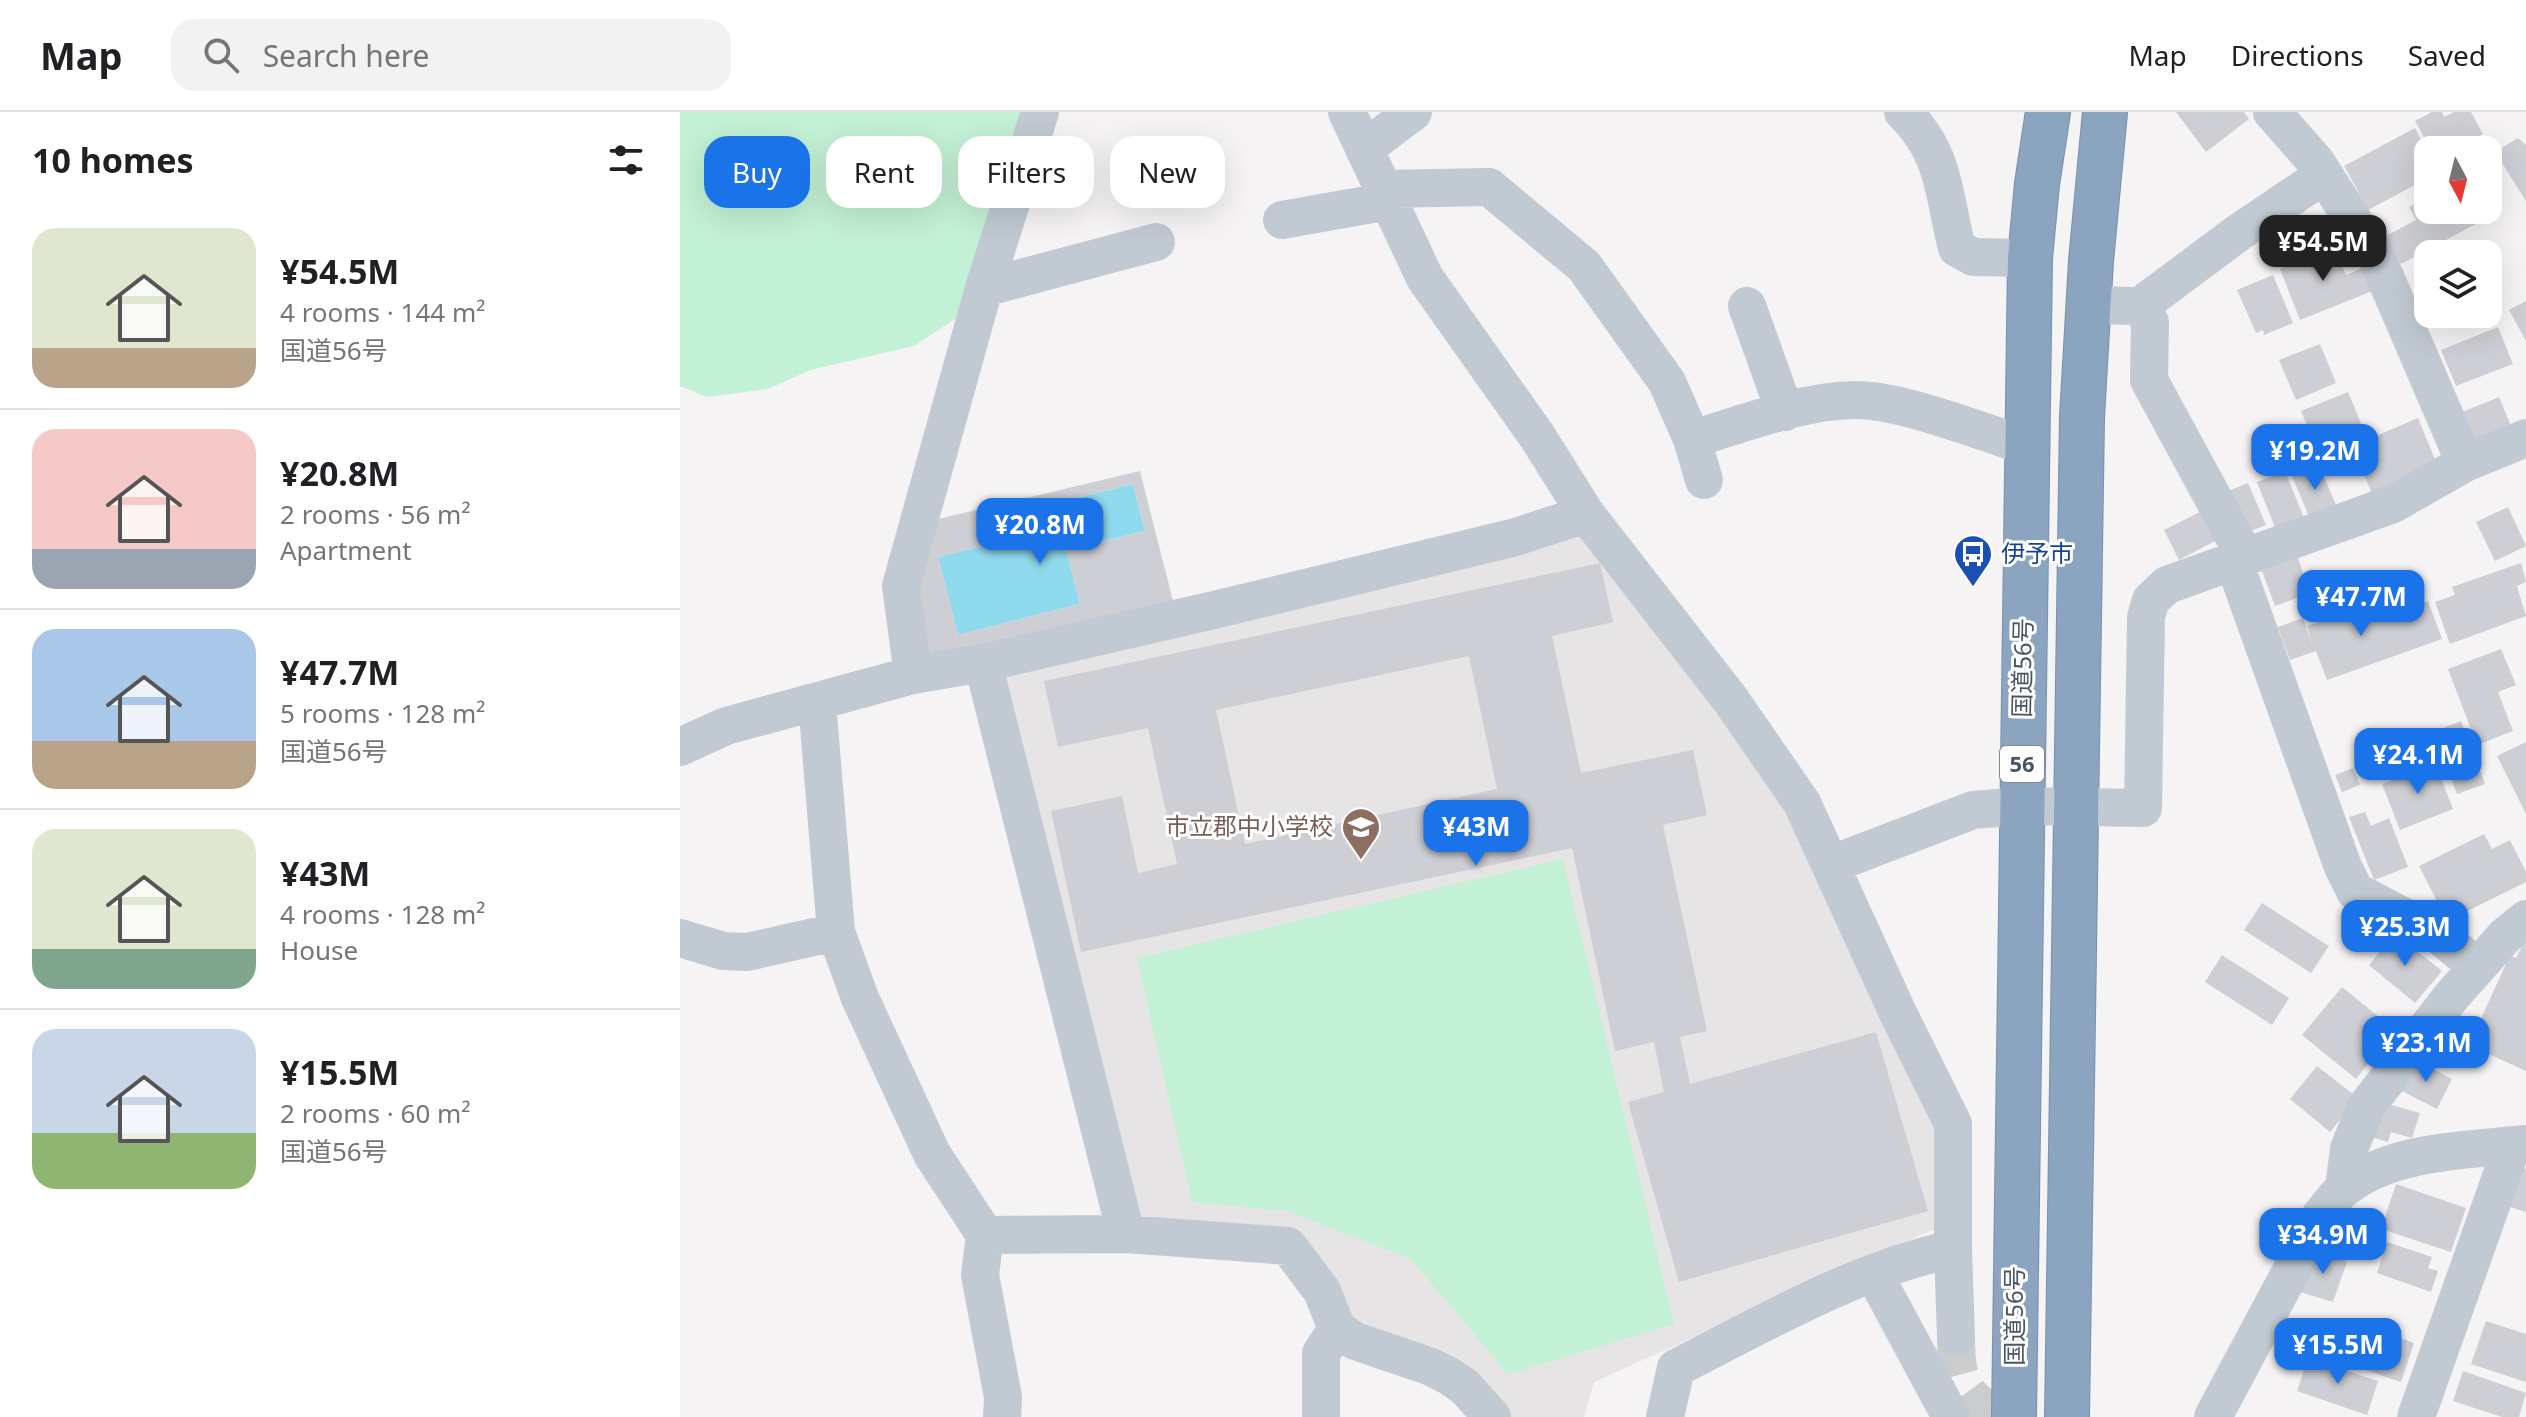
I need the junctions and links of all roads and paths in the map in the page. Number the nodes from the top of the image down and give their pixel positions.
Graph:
1 (1040, 112) edge
2 (1347, 112) edge
3 (1413, 112) edge
4 (1903, 112) edge
5 (2048, 112) edge
6 (2105, 112) edge
7 (2272, 112) edge
8 (1364, 149) junction
9 (2324, 175) junction
10 (1386, 195) junction
11 (1282, 220) dead end
12 (1156, 242) dead end
13 (2030, 258) junction
14 (984, 288) junction
15 (2088, 305) junction
16 (1747, 306) dead end
17 (2140, 306) junction
18 (1785, 412) junction
19 (2526, 438) edge
20 (1692, 439) junction
21 (2027, 446) junction
22 (2465, 463) junction
23 (1704, 480) dead end
24 (1586, 514) junction
25 (2238, 557) junction
26 (983, 663) junction
27 (913, 675) junction
28 (817, 702) junction
29 (680, 747) edge
30 (2021, 806) junction
31 (2077, 807) junction
32 (1832, 864) junction
33 (2526, 919) edge
34 (836, 932) junction
35 (680, 938) edge
36 (2477, 967) junction
37 (2519, 1145) edge
38 (2344, 1188) junction
39 (1126, 1234) junction
40 (985, 1235) junction
41 (1953, 1249) junction
42 (1874, 1274) junction
43 (1337, 1329) junction
44 (1956, 1337) tunnel mouth
45 (1002, 1417) edge
46 (1321, 1417) edge
47 (1492, 1417) edge
48 (1665, 1417) edge
49 (1951, 1417) edge
50 (2014, 1417) edge
51 (2067, 1417) edge
52 (2213, 1417) edge
53 (2416, 1417) edge

1 - 14 street
2 - 8 street
3 - 8 street
4 - 13 street
5 - 13 highway, 国道56号 / 56
6 - 15 highway, 56
7 - 9 street
8 - 10 street
9 - 17 street
9 - 22 street
10 - 11 street
10 - 20 street
10 - 24 street
12 - 14 street
13 - 21 highway, 国道56号 / 56
14 - 27 street
15 - 17 street
15 - 31 highway, 56
16 - 18 street
17 - 25 street
18 - 20 street
18 - 21 street
19 - 22 street
20 - 23 street
21 - 30 highway, 国道56号 / 56
22 - 25 street
24 - 26 street
24 - 32 street
25 - 31 street
25 - 36 street
26 - 27 street
26 - 39 street
27 - 28 street
28 - 29 street
28 - 34 street
30 - 31 street
30 - 32 street
30 - 50 highway, 国道56号 / 56
31 - 51 highway, 56
32 - 41 street
33 - 36 street
34 - 35 street
34 - 40 street
36 - 38 street
37 - 38 street
37 - 53 street
38 - 52 street
39 - 40 street
39 - 43 street
40 - 45 street
41 - 42 street
41 - 44 street
42 - 48 street
42 - 49 street
43 - 46 street
43 - 47 street

